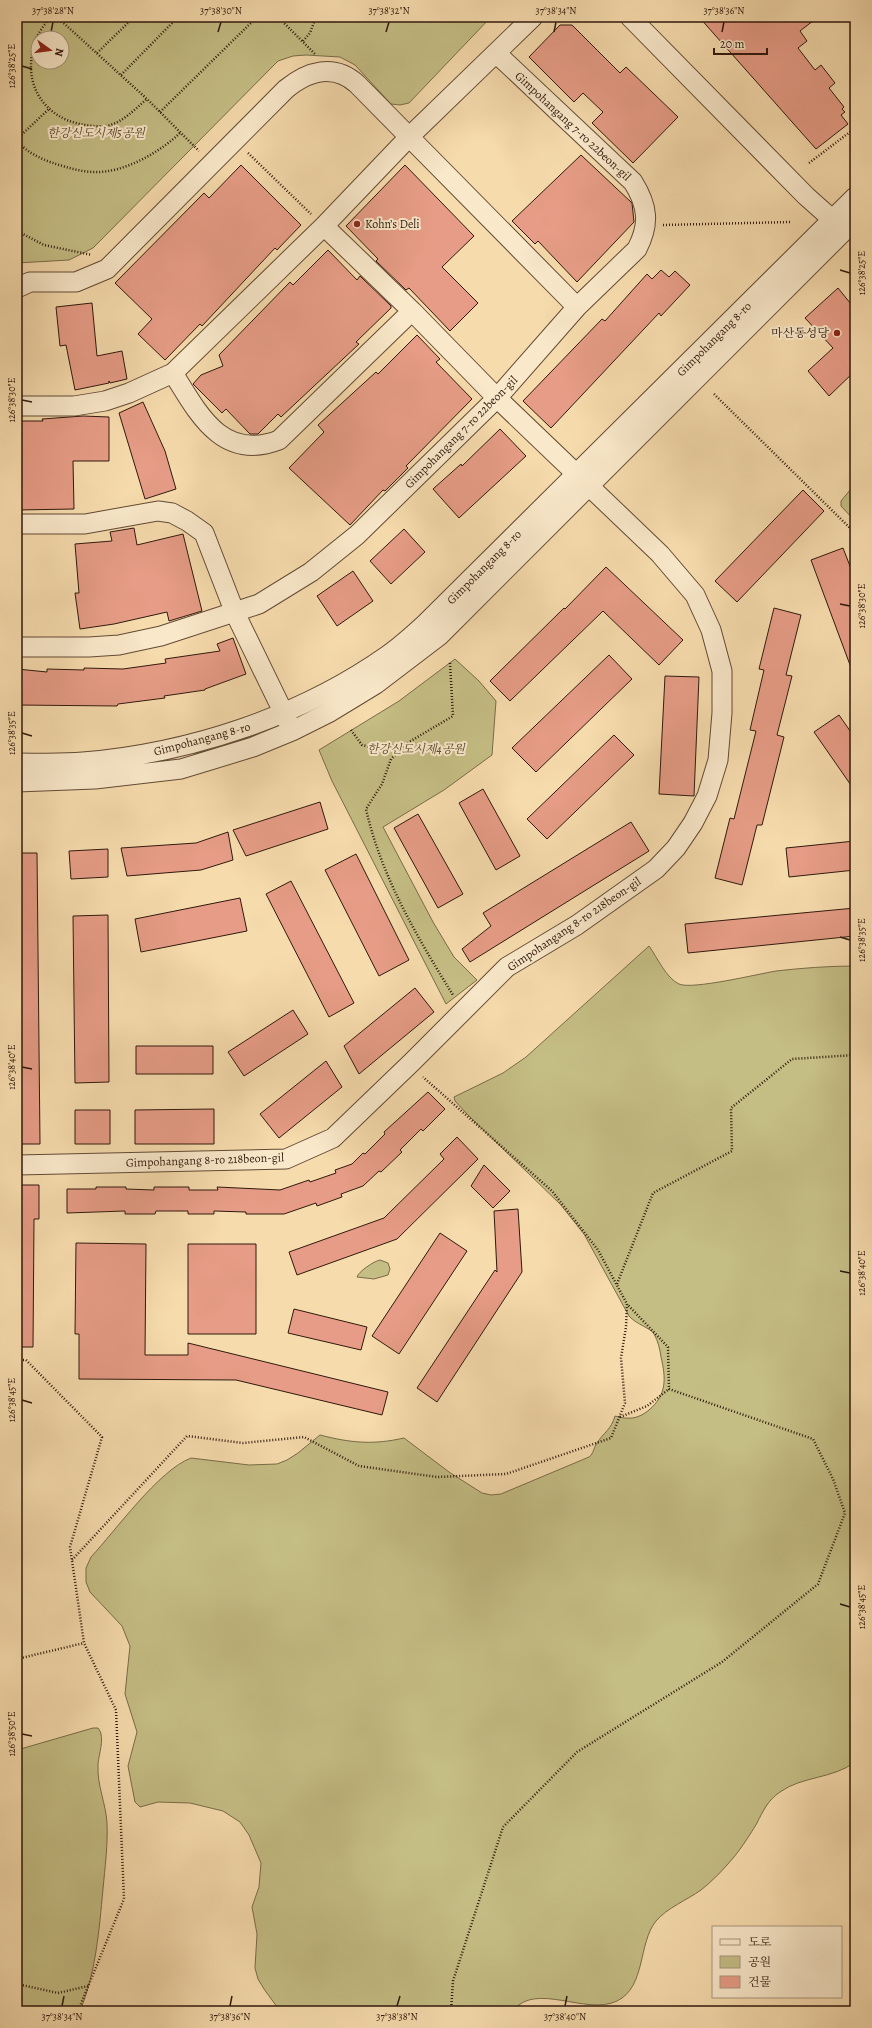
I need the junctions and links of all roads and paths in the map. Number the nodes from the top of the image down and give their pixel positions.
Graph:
1 (50, 17) edge
2 (57, 17) edge
3 (134, 17) edge
4 (178, 17) edge
5 (257, 17) edge
6 (278, 17) edge
7 (316, 17) edge
8 (533, 17) edge
9 (630, 17) edge
10 (303, 41) junction
11 (97, 53) junction
12 (496, 53) junction
13 (318, 57) dead end
14 (120, 75) junction
15 (147, 99) junction
16 (50, 108) junction
17 (160, 112) junction
18 (855, 125) edge
19 (180, 132) junction
20 (410, 136) junction
21 (17, 140) edge
22 (243, 148) dead end
23 (199, 152) dead end
24 (809, 163) dead end
25 (855, 197) edge
26 (17, 221) edge
27 (791, 222) dead end
28 (320, 223) junction
29 (844, 224) edge
30 (646, 226) junction
31 (21, 233) junction
32 (17, 246) edge
33 (94, 257) dead end
34 (17, 288) edge
35 (577, 307) junction
36 (412, 311) junction
37 (173, 373) junction
38 (714, 394) dead end
39 (497, 398) junction
40 (17, 406) edge
41 (583, 481) junction
42 (17, 524) edge
43 (855, 533) edge
44 (235, 613) junction
45 (17, 646) edge
46 (450, 663) dead end
47 (283, 712) junction
48 (292, 730) junction
49 (351, 730) dead end
50 (399, 752) junction
51 (17, 763) edge
52 (17, 782) edge
53 (455, 998) dead end
54 (855, 1055) edge
55 (420, 1073) dead end
56 (17, 1165) edge
57 (617, 1285) junction
58 (627, 1304) junction
59 (17, 1360) edge
60 (669, 1389) junction
61 (619, 1417) junction
62 (72, 1560) junction
63 (84, 1643) junction
64 (17, 1659) edge
65 (17, 1984) edge
66 (88, 1985) junction
67 (78, 2011) edge
68 (451, 2011) edge

1 - 16 path
2 - 11 path
3 - 11 path
4 - 14 path
5 - 17 path
6 - 10 path
7 - 10 path
8 - 12 street
9 - 29 street
10 - 13 path
11 - 14 path
12 - 20 street
12 - 30 street, Gimpohangang 7-ro 22beon-gil
14 - 15 path
15 - 16 path
15 - 17 path
16 - 21 path
17 - 19 path
18 - 24 path
19 - 21 path
19 - 23 path
20 - 28 street
20 - 34 street
20 - 35 street
22 - 28 path
25 - 29 street, Gimpohangang 8-ro
26 - 31 path
27 - 30 path
28 - 36 street, Gimpohangang 8-ro 218beon-gil
28 - 37 street
29 - 41 street, Gimpohangang 8-ro
30 - 35 street, Gimpohangang 7-ro 22beon-gil
31 - 32 path
31 - 33 path
35 - 39 street, Gimpohangang 7-ro 22beon-gil
36 - 37 street
36 - 39 street, Gimpohangang 8-ro 218beon-gil
37 - 40 street
38 - 43 path
39 - 41 street, Gimpohangang 8-ro 218beon-gil
39 - 44 street, Gimpohangang 7-ro 22beon-gil
41 - 47 street, Gimpohangang 8-ro
41 - 48 street, Gimpohangang 8-ro
41 - 56 street, Gimpohangang 8-ro 218beon-gil
42 - 44 street
44 - 45 street, Gimpohangang 7-ro 22beon-gil
44 - 47 street
46 - 50 path
47 - 48 street
47 - 51 street, Gimpohangang 8-ro
48 - 52 street, Gimpohangang 8-ro
49 - 50 path
50 - 53 path
54 - 57 path
55 - 57 path
57 - 58 path
58 - 60 path
58 - 61 path
59 - 62 path
60 - 61 path
60 - 68 path
61 - 62 path
62 - 63 path
63 - 64 path
63 - 66 path
65 - 66 path
66 - 67 path

